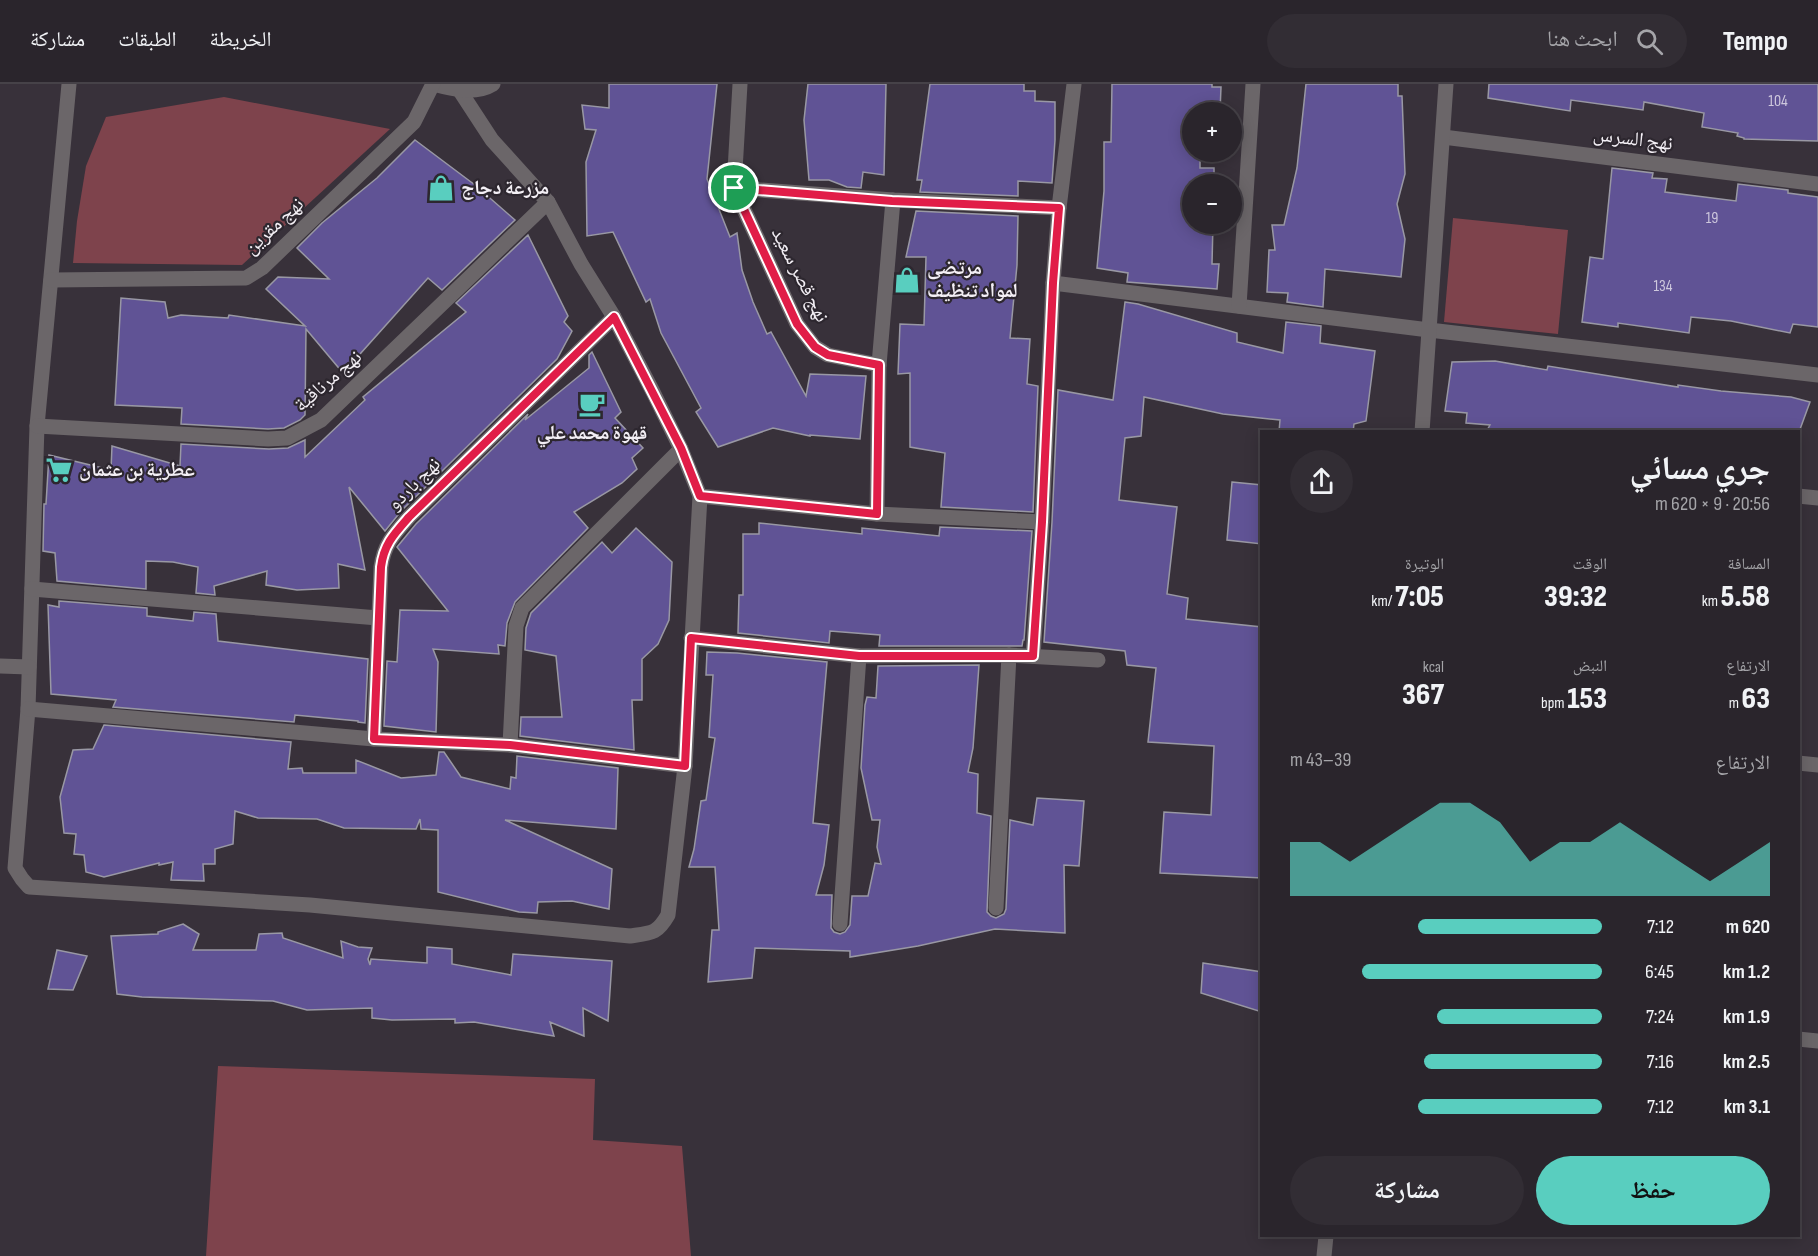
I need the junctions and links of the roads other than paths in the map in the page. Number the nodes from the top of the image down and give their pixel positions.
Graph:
1 (69, 84) edge
2 (433, 84) edge
3 (493, 84) edge
4 (740, 84) edge
5 (1074, 84) edge
6 (1253, 84) edge
7 (1446, 84) edge
8 (460, 91) junction
9 (1443, 137) junction
10 (1818, 184) edge
11 (734, 188) junction
12 (892, 201) junction
13 (548, 202) junction
14 (1059, 208) junction
15 (51, 280) junction
16 (1053, 283) junction
17 (1239, 306) junction
18 (614, 317) junction
19 (1430, 330) junction
20 (879, 365) junction
21 (1818, 375) edge
22 (37, 426) junction
23 (1422, 430) edge
24 (681, 448) junction
25 (700, 496) junction
26 (1800, 496) edge
27 (1818, 498) edge
28 (877, 514) junction
29 (1042, 522) junction
30 (32, 589) junction
31 (378, 618) junction
32 (691, 638) junction
33 (1009, 655) junction
34 (859, 656) junction
35 (1033, 656) junction
36 (1098, 660) dead end
37 (0, 666) edge
38 (29, 667) junction
39 (28, 709) junction
40 (374, 739) junction
41 (510, 745) junction
42 (1800, 763) edge
43 (1818, 765) edge
44 (685, 766) junction
45 (996, 908) dead end
46 (840, 924) dead end
47 (1800, 1038) edge
48 (1818, 1041) edge
49 (1326, 1237) edge
50 (1325, 1256) edge

1 - 15 street
2 - 8 street
2 - 15 street, نهج مقرين
3 - 8 street
4 - 11 street, نهج قصر سعيد
5 - 14 street
6 - 17 street
7 - 9 street
8 - 13 street
9 - 10 street, نهج السرس
9 - 19 street
11 - 12 street
11 - 20 street, نهج قصر سعيد
12 - 14 street
12 - 20 street
13 - 18 street
13 - 22 street, نهج مرناقية
14 - 16 street
15 - 22 street
16 - 17 street
16 - 29 street
17 - 19 street
18 - 24 street
18 - 31 street, نهج باردو
19 - 21 street
19 - 23 street
20 - 28 street
22 - 30 street
24 - 25 street
24 - 41 street
25 - 28 street
25 - 32 street
26 - 27 street
28 - 29 street
29 - 35 street
30 - 31 street
30 - 38 street
31 - 40 street, نهج باردو
32 - 34 street
32 - 44 street
33 - 34 street
33 - 35 street
33 - 45 street
34 - 46 street
35 - 36 street
37 - 38 street
38 - 39 street
39 - 40 street
39 - 44 street
40 - 41 street
41 - 44 street
42 - 43 street
47 - 48 street
49 - 50 street

